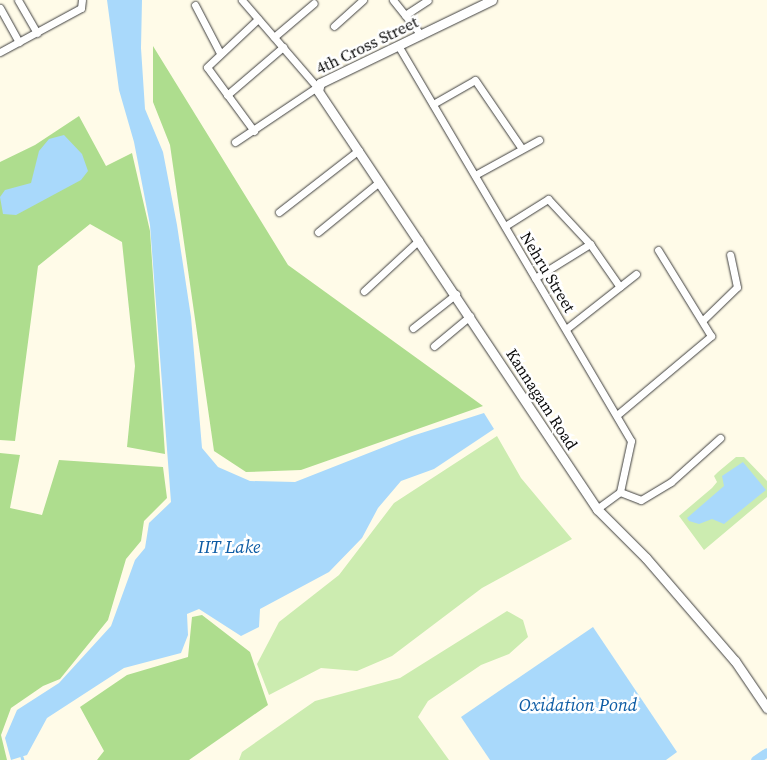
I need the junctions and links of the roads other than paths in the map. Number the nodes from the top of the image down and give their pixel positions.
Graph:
1 (18, 0) edge
2 (82, 0) edge
3 (242, 0) edge
4 (363, 0) edge
5 (393, 0) edge
6 (428, 0) edge
7 (492, 0) edge
8 (314, 3) dead end
9 (477, 3) edge
10 (195, 5) dead end
11 (0, 8) edge
12 (405, 15) junction
13 (258, 19) junction
14 (334, 26) dead end
15 (38, 33) junction
16 (421, 35) junction
17 (274, 37) junction
18 (20, 42) junction
19 (283, 47) junction
20 (399, 47) junction
21 (0, 52) edge
22 (220, 54) junction
23 (317, 87) junction
24 (226, 95) junction
25 (433, 104) junction
26 (254, 131) junction
27 (540, 140) dead end
28 (235, 142) dead end
29 (359, 150) junction
30 (522, 150) junction
31 (475, 175) junction
32 (379, 182) junction
33 (279, 212) dead end
34 (505, 226) junction
35 (318, 232) dead end
36 (419, 240) junction
37 (590, 244) junction
38 (658, 250) dead end
39 (730, 255) dead end
40 (636, 274) dead end
41 (535, 278) junction
42 (620, 286) junction
43 (364, 291) dead end
44 (456, 294) junction
45 (470, 316) junction
46 (703, 320) junction
47 (413, 328) dead end
48 (566, 329) junction
49 (434, 346) dead end
50 (617, 415) junction
51 (720, 438) dead end
52 (620, 492) junction
53 (596, 509) junction
54 (767, 708) edge

1 - 15 street
2 - 15 street
3 - 13 street
4 - 14 street
5 - 12 street
6 - 12 street
7 - 9 street, 4th Cross Street
8 - 17 street
9 - 16 street, 4th Cross Street
10 - 22 street
11 - 18 street
12 - 16 street
13 - 17 street
13 - 22 street
15 - 18 street
16 - 20 street, 4th Cross Street
17 - 19 street
18 - 21 street
19 - 23 street
19 - 24 street
20 - 23 street, 4th Cross Street
20 - 25 street, Nehru Street
22 - 24 street
23 - 26 street, 4th Cross Street
23 - 29 street, Kannagam Road
24 - 26 street
25 - 30 street
25 - 31 street, Nehru Street
26 - 28 street, 4th Cross Street
27 - 30 street
29 - 32 street, Kannagam Road
29 - 33 street
30 - 31 street
31 - 34 street, Nehru Street
32 - 35 street
32 - 36 street, Kannagam Road
34 - 37 street
34 - 41 street, Nehru Street
36 - 43 street
36 - 44 street, Kannagam Road
37 - 41 street
37 - 42 street
38 - 46 street
39 - 46 street
40 - 42 street
41 - 48 street, Nehru Street
42 - 48 street
44 - 45 street, Kannagam Road
44 - 47 street
45 - 49 street
45 - 53 street, Kannagam Road
46 - 50 street
48 - 50 street, Nehru Street
50 - 52 street, Nehru Street
51 - 52 street
52 - 53 street
53 - 54 street, Kannagam Road

